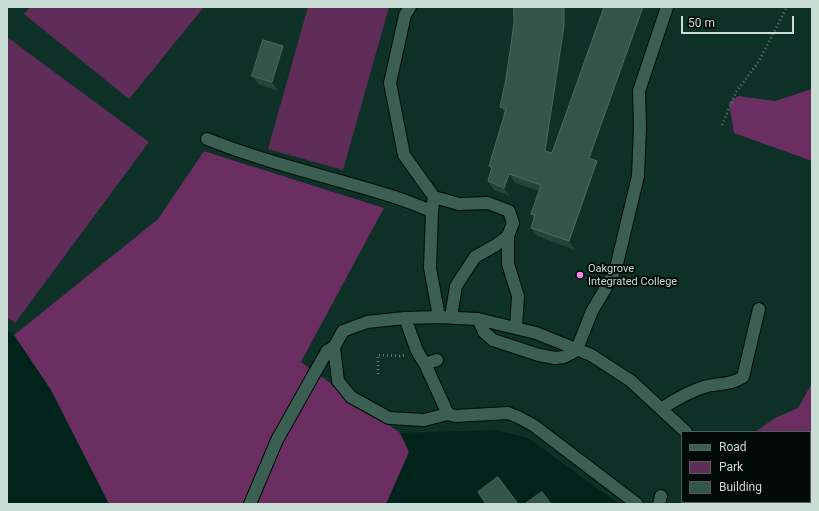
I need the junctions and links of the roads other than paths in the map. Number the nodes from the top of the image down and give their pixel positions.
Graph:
1 (410, 7) edge
2 (667, 7) edge
3 (207, 139) dead end
4 (434, 197) junction
5 (432, 211) junction
6 (508, 236) junction
7 (759, 308) dead end
8 (445, 317) junction
9 (404, 318) junction
10 (478, 319) junction
11 (516, 328) junction
12 (334, 347) junction
13 (577, 349) junction
14 (437, 360) dead end
15 (425, 364) junction
16 (662, 409) junction
17 (448, 414) junction
18 (685, 431) edge
19 (250, 504) edge
20 (637, 504) edge

1 - 4 lane
2 - 13 lane
3 - 5 lane
4 - 5 lane
4 - 6 lane
5 - 8 lane
6 - 8 lane
6 - 11 lane
7 - 16 lane
8 - 9 lane
8 - 10 lane
9 - 12 lane
9 - 15 lane
10 - 11 lane
10 - 13 lane
11 - 13 lane
12 - 17 lane
12 - 19 lane
13 - 16 lane
14 - 15 lane
15 - 17 lane
16 - 18 lane
17 - 20 lane

